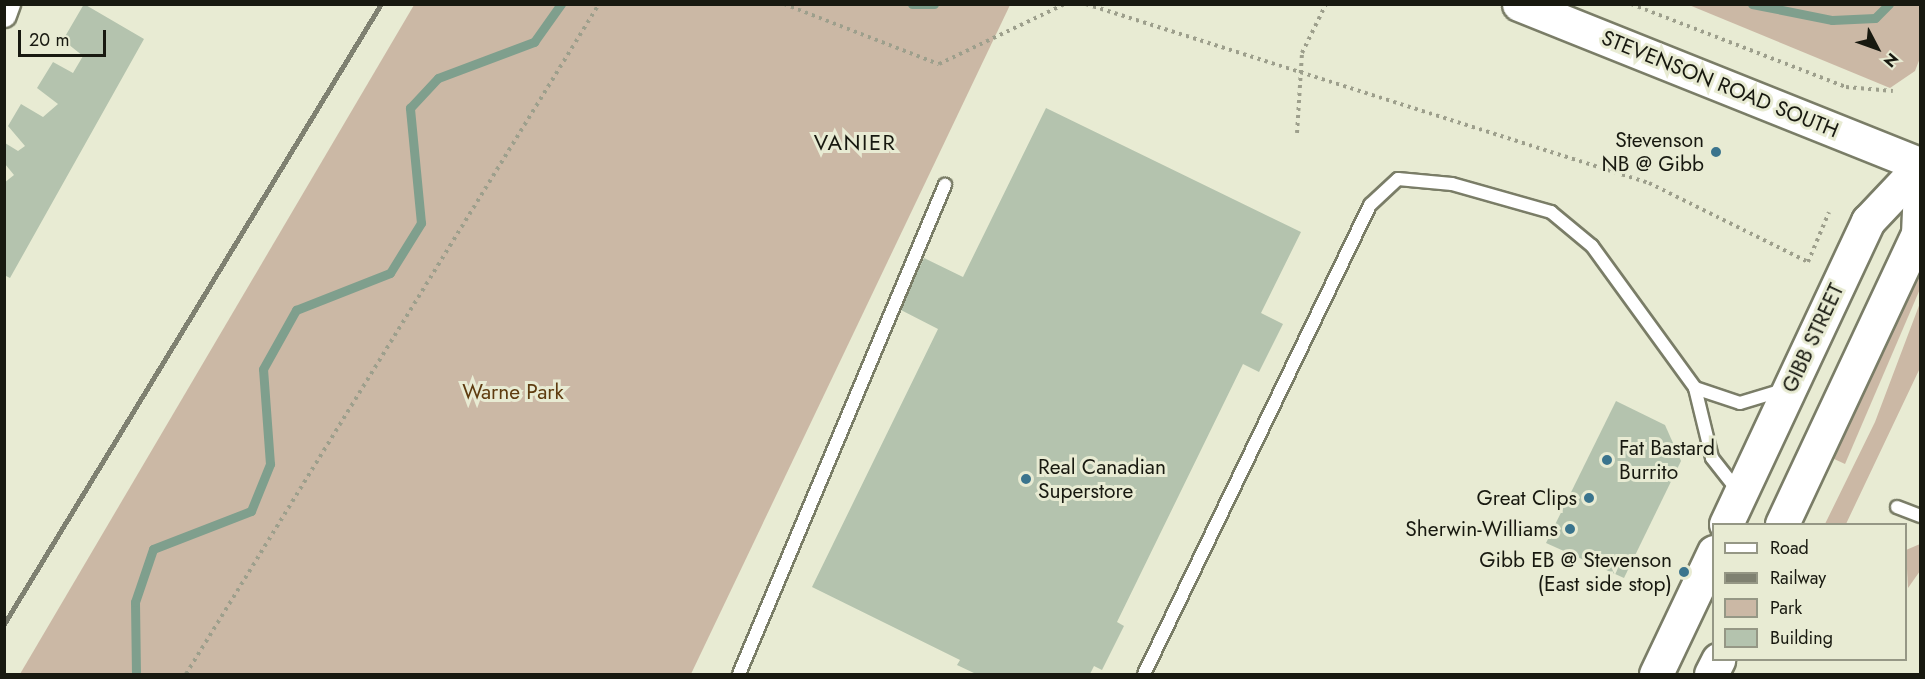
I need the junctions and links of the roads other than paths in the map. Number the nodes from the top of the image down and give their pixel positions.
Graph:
1 (8, 4) edge
2 (1519, 4) edge
3 (4, 15) edge
4 (1920, 165) edge
5 (945, 185) dead end
6 (1920, 188) edge
7 (1790, 387) junction
8 (1695, 388) junction
9 (1741, 494) junction
10 (1897, 507) dead end
11 (1920, 516) edge
12 (1727, 523) edge
13 (1783, 523) edge
14 (1712, 554) edge
15 (1718, 661) edge
16 (739, 675) edge
17 (1144, 675) edge
18 (1656, 675) edge
19 (1711, 675) edge

1 - 3 street
2 - 4 main road, STEVENSON ROAD SOUTH
4 - 7 main road, GIBB STREET
5 - 16 lane
6 - 13 main road
7 - 8 lane
7 - 9 main road, GIBB STREET
8 - 9 lane
8 - 17 lane
9 - 12 main road, GIBB STREET
10 - 11 lane
14 - 18 main road
15 - 19 main road

